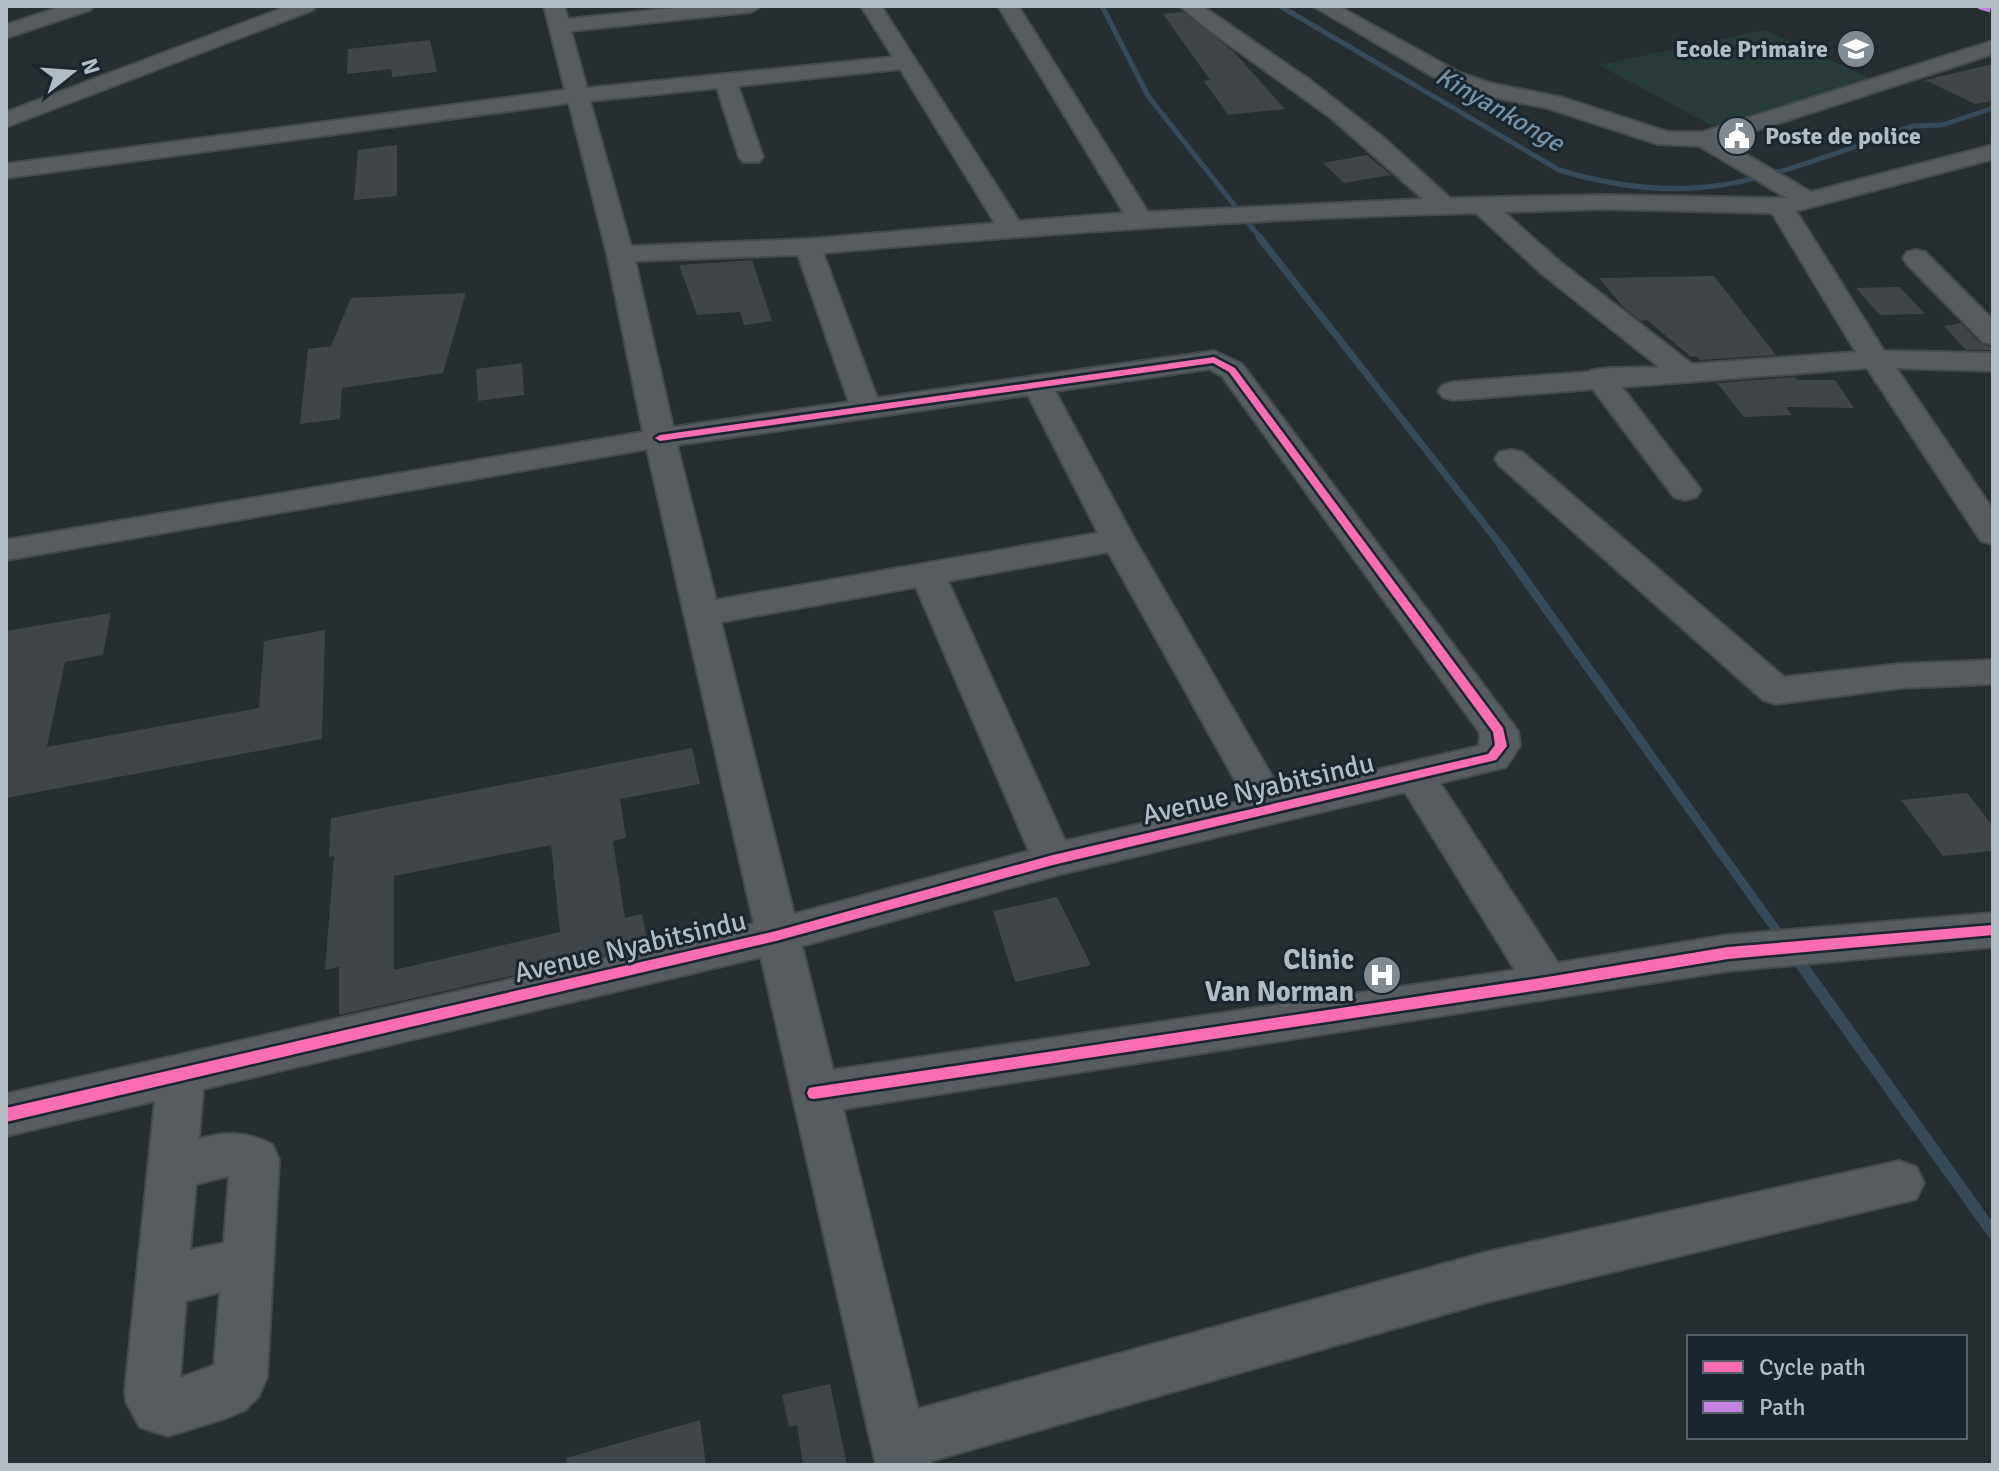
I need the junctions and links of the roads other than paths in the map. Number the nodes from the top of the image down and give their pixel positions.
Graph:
1 (83, 6) edge
2 (306, 6) edge
3 (751, 6) edge
4 (871, 6) edge
5 (1008, 6) edge
6 (1190, 6) edge
7 (1323, 6) edge
8 (556, 16) edge
9 (6, 32) edge
10 (1993, 47) edge
11 (906, 62) junction
12 (725, 80) junction
13 (580, 95) junction
14 (6, 120) edge
15 (1704, 139) junction
16 (1993, 152) edge
17 (751, 157) dead end
18 (6, 171) edge
19 (1794, 203) junction
20 (1482, 205) junction
21 (1444, 206) junction
22 (1140, 219) junction
23 (1012, 229) junction
24 (808, 247) junction
25 (620, 254) junction
26 (1916, 258) dead end
27 (1993, 336) edge
28 (1875, 359) junction
29 (1993, 362) edge
30 (1683, 371) junction
31 (1599, 377) junction
32 (1036, 383) junction
33 (1453, 391) dead end
34 (866, 408) junction
35 (660, 438) junction
36 (1511, 459) dead end
37 (1685, 490) dead end
38 (1993, 534) edge
39 (1118, 540) junction
40 (6, 550) edge
41 (927, 572) junction
42 (701, 614) junction
43 (1993, 672) edge
44 (1415, 776) junction
45 (1272, 811) junction
46 (1053, 860) junction
47 (1993, 930) edge
48 (776, 936) junction
49 (1547, 983) junction
50 (181, 1075) junction
51 (814, 1093) junction
52 (6, 1115) edge
53 (171, 1169) junction
54 (1899, 1183) dead end
55 (249, 1261) junction
56 (161, 1282) junction
57 (902, 1454) edge

1 - 9 street
2 - 14 street
3 - 8 street
4 - 11 street
5 - 22 street
6 - 21 street
7 - 15 street
8 - 13 street
10 - 15 street
11 - 12 street
11 - 23 street
12 - 13 street
12 - 17 street
13 - 18 street
13 - 25 street
15 - 19 street
16 - 19 street
19 - 20 street
19 - 28 street
20 - 21 street
20 - 30 street
21 - 22 street
22 - 23 street
23 - 24 street
24 - 25 street
24 - 34 street
25 - 35 street
26 - 27 street
28 - 29 street
28 - 30 street
28 - 38 street
30 - 31 street
31 - 33 street
31 - 37 street
32 - 34 street, Avenue Nyabitsindu
32 - 39 street
32 - 44 street, Avenue Nyabitsindu
34 - 35 street, Avenue Nyabitsindu
35 - 40 street, Avenue Nyabitsindu
35 - 42 street
36 - 43 street
39 - 41 street
39 - 45 street
41 - 42 street
41 - 46 street
42 - 48 street
44 - 45 street, Avenue Nyabitsindu
44 - 49 street
45 - 46 street, Avenue Nyabitsindu
46 - 48 street, Avenue Nyabitsindu
47 - 49 street
48 - 50 street, Avenue Nyabitsindu
48 - 51 street
49 - 51 street
50 - 52 street, Avenue Nyabitsindu
50 - 53 street
51 - 57 street
53 - 55 street
53 - 56 street
54 - 57 street
55 - 56 street
55 - 56 street

